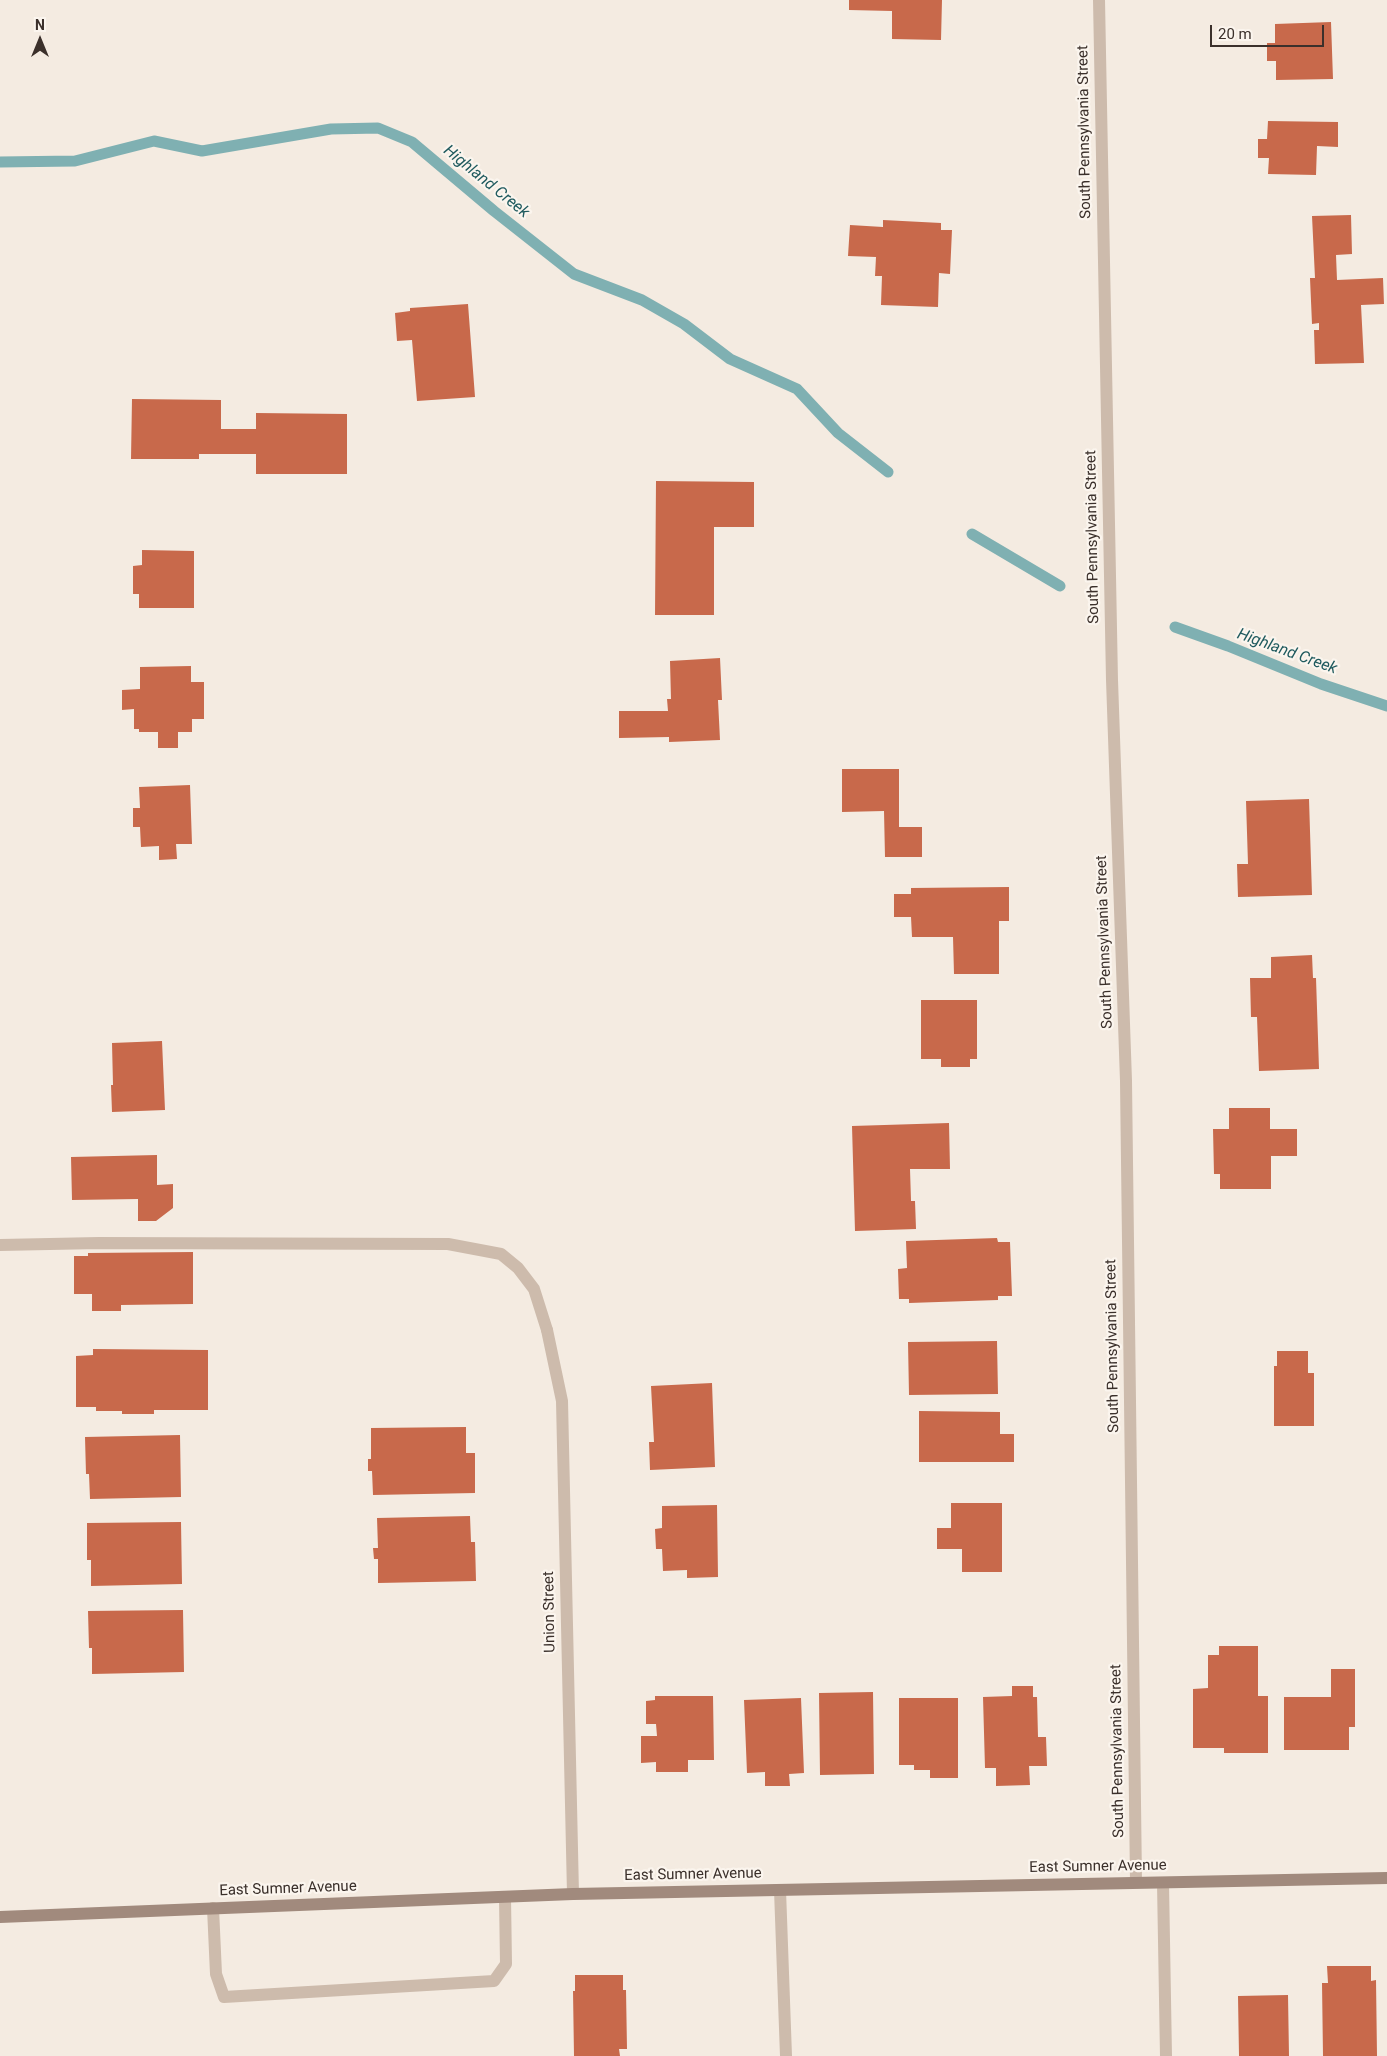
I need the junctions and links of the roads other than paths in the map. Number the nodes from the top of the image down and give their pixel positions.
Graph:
1 (1099, 0) edge
2 (0, 1245) edge
3 (1387, 1878) edge
4 (1136, 1882) junction
5 (1163, 1883) junction
6 (780, 1890) junction
7 (573, 1894) junction
8 (505, 1897) junction
9 (213, 1908) junction
10 (0, 1917) edge
11 (786, 2056) edge
12 (1166, 2056) edge

1 - 4 street, South Pennsylvania Street
2 - 7 street, Union Street
3 - 5 street, East Sumner Avenue
4 - 5 street, East Sumner Avenue
4 - 6 street, East Sumner Avenue
5 - 12 street
6 - 7 street, East Sumner Avenue
6 - 11 street
7 - 8 street, East Sumner Avenue
8 - 9 street, East Sumner Avenue
8 - 9 street
9 - 10 street, East Sumner Avenue

